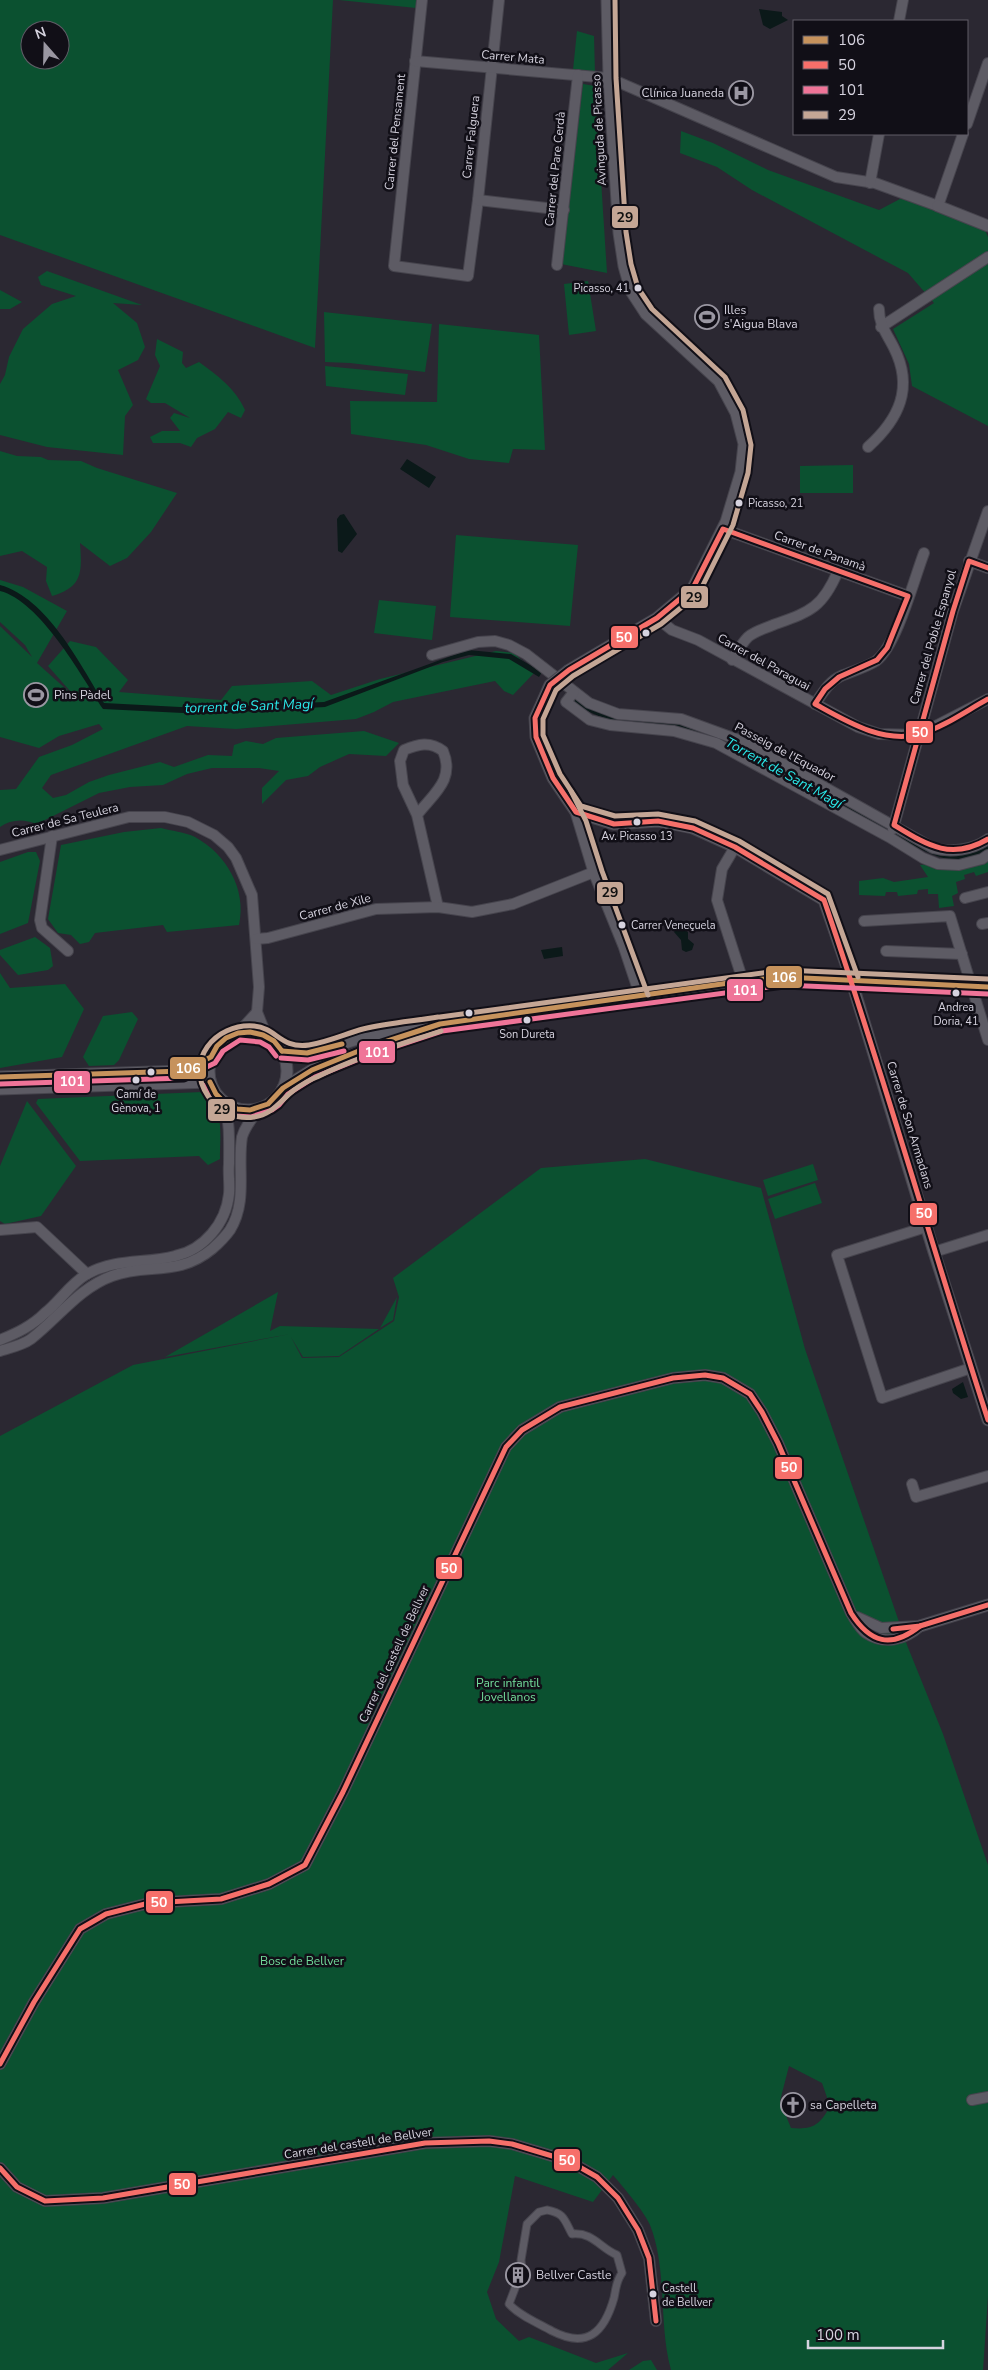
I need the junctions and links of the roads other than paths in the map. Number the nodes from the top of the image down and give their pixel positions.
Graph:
1 (422, 0) edge
2 (499, 0) edge
3 (607, 0) edge
4 (903, 0) edge
5 (899, 20) edge
6 (415, 61) junction
7 (988, 63) edge
8 (491, 68) junction
9 (578, 75) junction
10 (609, 78) junction
11 (968, 121) edge
12 (879, 135) edge
13 (963, 135) edge
14 (870, 183) junction
15 (478, 200) junction
16 (938, 206) junction
17 (564, 210) junction
18 (988, 226) edge
19 (988, 257) edge
20 (557, 265) dead end
21 (468, 276) joint
22 (878, 308) dead end
23 (881, 327) junction
24 (868, 447) dead end
25 (988, 511) edge
26 (723, 529) junction
27 (924, 553) dead end
28 (969, 561) junction
29 (988, 568) edge
30 (838, 571) junction
31 (908, 596) junction
32 (656, 618) junction
33 (432, 655) dead end
34 (732, 660) junction
35 (574, 692) junction
36 (988, 699) edge
37 (815, 704) junction
38 (918, 735) junction
39 (779, 770) junction
40 (576, 812) junction
41 (417, 815) junction
42 (892, 831) junction
43 (52, 836) junction
44 (988, 839) edge
45 (735, 847) junction
46 (0, 850) edge
47 (988, 855) edge
48 (594, 872) junction
49 (988, 892) edge
50 (965, 898) dead end
51 (438, 907) junction
52 (864, 921) dead end
53 (256, 939) junction
54 (68, 951) dead end
55 (886, 951) dead end
56 (962, 954) junction
57 (852, 979) junction
58 (743, 981) junction
59 (971, 987) junction
60 (988, 987) edge
61 (641, 997) junction
62 (257, 1012) junction
63 (440, 1024) junction
64 (238, 1033) junction
65 (267, 1037) junction
66 (988, 1040) edge
67 (282, 1051) junction
68 (211, 1057) junction
69 (0, 1077) edge
70 (210, 1082) junction
71 (283, 1088) junction
72 (0, 1089) edge
73 (225, 1103) junction
74 (260, 1108) junction
75 (926, 1226) junction
76 (0, 1230) edge
77 (988, 1235) edge
78 (934, 1252) junction
79 (130, 1272) junction
80 (87, 1274) junction
81 (60, 1312) junction
82 (0, 1340) edge
83 (0, 1352) edge
84 (971, 1368) junction
85 (988, 1420) edge
86 (988, 1476) edge
87 (912, 1484) dead end
88 (988, 1605) edge
89 (920, 1626) joint
90 (0, 2064) edge
91 (988, 2097) edge
92 (972, 2100) dead end
93 (0, 2168) edge
94 (569, 2221) joint
95 (656, 2321) dead end

1 - 6 street, Carrer del Pensament
2 - 8 street, Carrer Falguera
3 - 10 street, Avinguda de Picasso
4 - 5 street
6 - 8 street, Carrer Mata
6 - 21 street, Carrer del Pensament
7 - 11 street
8 - 9 street, Carrer Mata
8 - 15 street, Carrer Falguera
9 - 10 street, Carrer Mata
9 - 17 street, Carrer del Pare Cerdà
10 - 14 street, Carrer Mata
10 - 26 street, Avinguda de Picasso
12 - 14 street
13 - 16 street
14 - 16 street, Carrer Mata
15 - 17 street
15 - 21 street, Carrer Falguera
16 - 18 street
17 - 20 street, Carrer del Pare Cerdà
19 - 23 street
22 - 23 street
23 - 24 street
25 - 28 street
26 - 30 street, Carrer de Panamà
26 - 32 street, Avinguda de Picasso
27 - 31 street
28 - 29 street, Carrer del Poble Espanyol
28 - 38 street, Carrer del Poble Espanyol
30 - 31 street, Carrer de Panamà
30 - 34 street
31 - 37 street
32 - 34 street, Carrer del Paraguai
32 - 40 street, Avinguda de Picasso, bridge
33 - 35 street
34 - 37 street, Carrer del Paraguai
35 - 39 street, Passeig de l'Equador
35 - 39 street, Passeig de l'Equador
36 - 38 street
37 - 38 street, Carrer del Paraguai
38 - 42 street, Carrer del Poble Espanyol
39 - 42 street, Passeig de l'Equador
40 - 45 street
40 - 48 street, Avinguda de Picasso
41 - 41 street
41 - 51 street
42 - 44 street, Passeig de l'Equador
42 - 47 street, Passeig de l'Equador
43 - 46 street, Carrer de Sa Teulera
43 - 53 street, Carrer de Sa Teulera
43 - 54 street
45 - 57 street
45 - 58 street
48 - 51 street, Carrer de Xile
48 - 61 street, Avinguda de Picasso
49 - 50 street
51 - 53 street, Carrer de Xile
52 - 56 street
53 - 62 street, Carrer de Sa Teulera
55 - 56 street
56 - 59 street
57 - 58 street
57 - 59 street
57 - 75 street, Carrer de Son Armadans
58 - 61 street
59 - 60 street
59 - 66 street
61 - 63 street
62 - 64 street
62 - 65 street, Carrer de Sa Teulera
63 - 67 street
63 - 71 street
64 - 65 street
64 - 68 street
65 - 67 street
67 - 71 street
68 - 69 street
68 - 70 street
70 - 72 street
70 - 73 street
71 - 74 street
73 - 74 street
73 - 80 street
74 - 79 street
75 - 78 street, Carrer de Son Armadans
75 - 84 street
76 - 80 street
77 - 78 street
78 - 84 street, Carrer de Son Armadans
79 - 80 street
79 - 81 street
80 - 81 street
80 - 82 street
81 - 83 street
84 - 85 street, Carrer de Son Armadans
86 - 87 street
88 - 89 street
89 - 90 street, Carrer del castell de Bellver
91 - 92 street
93 - 95 street, Carrer del castell de Bellver
94 - 94 street

